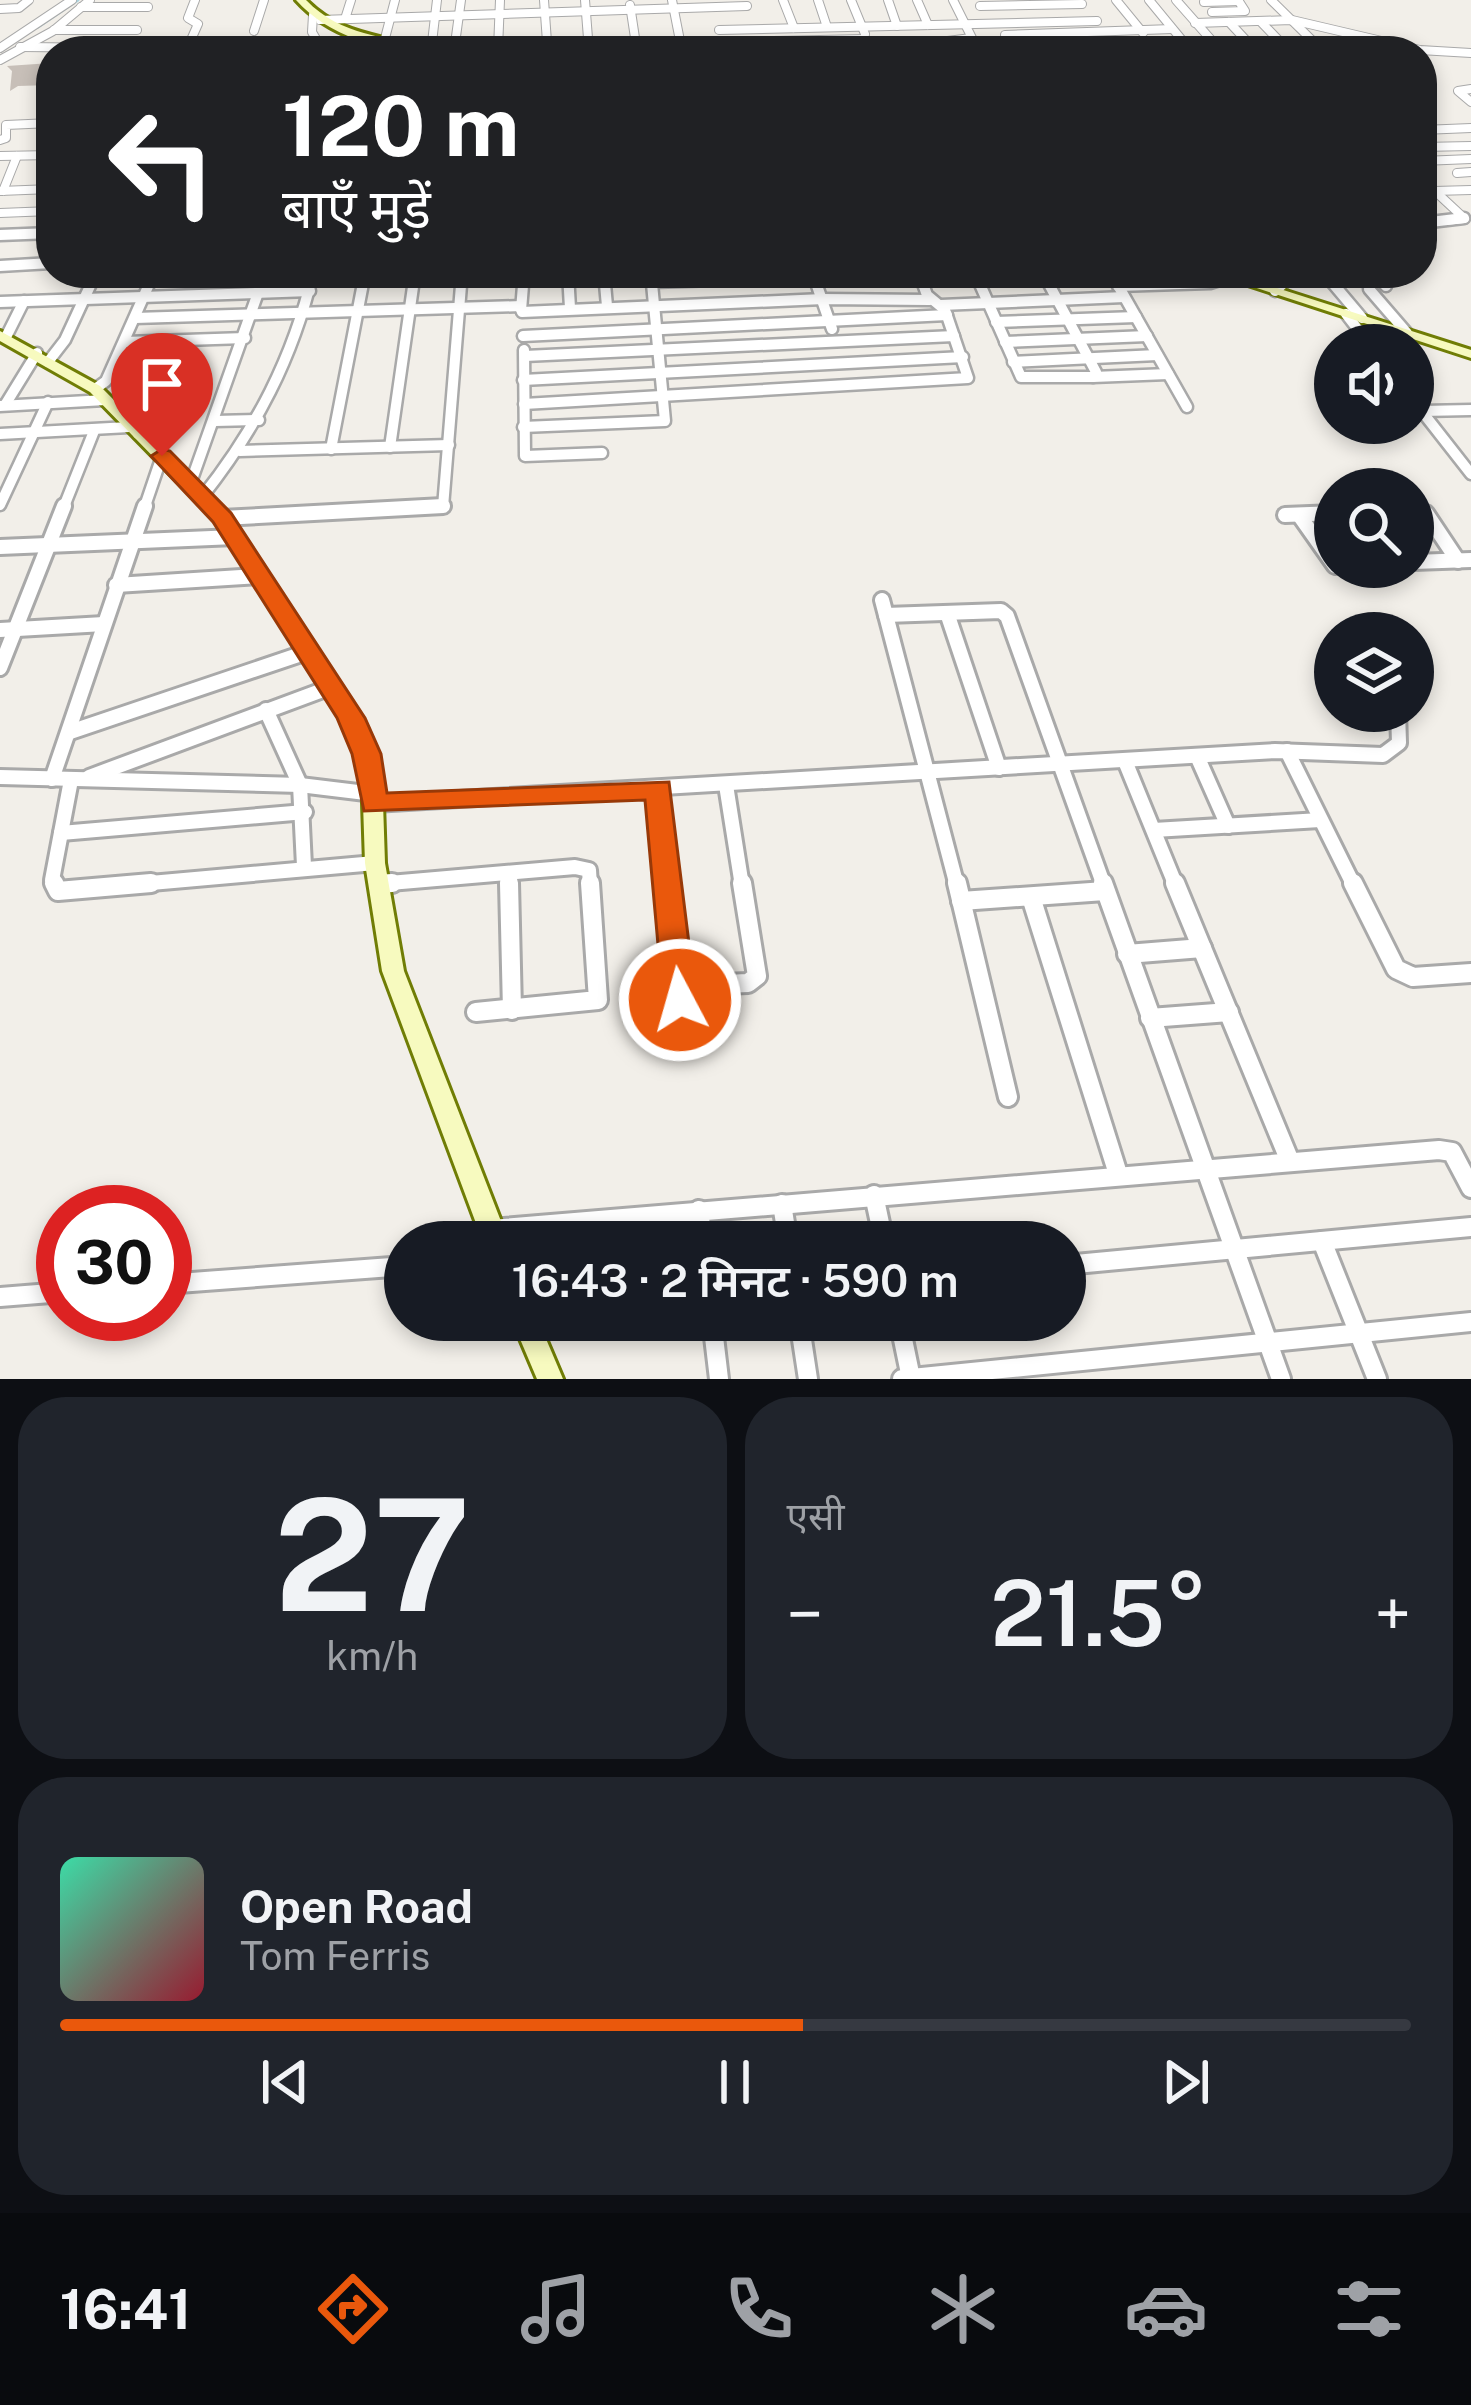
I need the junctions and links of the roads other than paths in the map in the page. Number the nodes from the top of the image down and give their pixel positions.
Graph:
1 (29, 0) edge
2 (72, 0) edge
3 (90, 0) edge
4 (195, 0) edge
5 (264, 0) edge
6 (301, 0) edge
7 (318, 0) edge
8 (351, 0) edge
9 (395, 0) edge
10 (437, 0) edge
11 (460, 0) edge
12 (500, 0) edge
13 (544, 0) edge
14 (783, 0) edge
15 (818, 0) edge
16 (851, 0) edge
17 (888, 0) edge
18 (917, 0) edge
19 (953, 0) edge
20 (1116, 0) edge
21 (1149, 0) edge
22 (1176, 0) edge
23 (1238, 0) edge
24 (1271, 0) edge
25 (1203, 1) edge
26 (731, 2) edge
27 (749, 2) edge
28 (1021, 2) edge
29 (1081, 2) edge
30 (697, 3) edge
31 (979, 3) edge
32 (150, 4) edge
33 (672, 4) edge
34 (586, 5) edge
35 (630, 5) edge
36 (81, 7) junction
37 (714, 7) junction
38 (0, 9) edge
39 (544, 12) junction
40 (1212, 12) junction
41 (500, 14) junction
42 (436, 16) junction
43 (459, 16) junction
44 (316, 18) junction
45 (390, 18) junction
46 (1094, 18) junction
47 (345, 19) junction
48 (1292, 20) junction
49 (993, 22) junction
50 (1224, 22) junction
51 (1261, 22) junction
52 (1059, 23) junction
53 (1195, 23) junction
54 (928, 25) junction
55 (963, 25) junction
56 (862, 26) junction
57 (900, 26) junction
58 (827, 27) junction
59 (794, 28) junction
60 (755, 29) junction
61 (1172, 29) junction
62 (54, 30) junction
63 (137, 30) junction
64 (719, 30) junction
65 (1141, 30) junction
66 (254, 32) dead end
67 (1104, 32) junction
68 (1066, 33) junction
69 (42, 36) edge
70 (135, 36) edge
71 (193, 36) edge
72 (315, 36) edge
73 (366, 36) edge
74 (382, 36) edge
75 (426, 36) edge
76 (456, 36) edge
77 (499, 36) edge
78 (546, 36) edge
79 (588, 36) edge
80 (635, 36) edge
81 (679, 36) edge
82 (720, 36) edge
83 (865, 36) edge
84 (906, 36) edge
85 (969, 36) edge
86 (1004, 36) edge
87 (1049, 36) edge
88 (1068, 36) edge
89 (1108, 36) edge
90 (1147, 36) edge
91 (1178, 36) edge
92 (1207, 36) edge
93 (1239, 36) edge
94 (1275, 36) edge
95 (1308, 36) edge
96 (1360, 36) edge
97 (36, 39) edge
98 (20, 47) junction
99 (36, 47) edge
100 (0, 48) edge
101 (1437, 51) edge
102 (1471, 53) edge
103 (0, 60) edge
104 (1471, 89) edge
105 (1471, 102) edge
106 (36, 124) edge
107 (1471, 128) edge
108 (1437, 129) edge
109 (0, 140) edge
110 (1471, 146) edge
111 (1439, 147) edge
112 (36, 155) edge
113 (0, 156) edge
114 (17, 156) junction
115 (1471, 159) edge
116 (1437, 160) edge
117 (1444, 160) junction
118 (6, 171) edge
119 (1471, 172) edge
120 (1457, 173) junction
121 (1471, 187) edge
122 (36, 191) edge
123 (1437, 191) edge
124 (1437, 193) edge
125 (3, 194) edge
126 (36, 212) edge
127 (0, 213) edge
128 (1437, 221) edge
129 (36, 234) edge
130 (0, 235) edge
131 (36, 264) edge
132 (0, 266) edge
133 (89, 288) edge
134 (147, 288) edge
135 (260, 288) edge
136 (310, 288) edge
137 (362, 288) edge
138 (412, 288) edge
139 (460, 288) edge
140 (523, 288) edge
141 (568, 288) edge
142 (605, 288) edge
143 (653, 288) edge
144 (820, 288) edge
145 (929, 288) edge
146 (981, 288) edge
147 (1050, 288) edge
148 (1097, 288) edge
149 (1119, 288) edge
150 (1266, 288) edge
151 (1278, 288) edge
152 (1337, 288) edge
153 (1370, 289) dead end
154 (259, 291) junction
155 (310, 291) junction
156 (1275, 291) junction
157 (144, 296) junction
158 (84, 298) junction
159 (823, 299) junction
160 (1055, 299) junction
161 (24, 301) junction
162 (0, 302) edge
163 (988, 303) junction
164 (656, 304) junction
165 (607, 306) junction
166 (940, 307) junction
167 (458, 308) junction
168 (569, 308) junction
169 (409, 309) junction
170 (521, 309) junction
171 (358, 310) junction
172 (305, 313) junction
173 (1346, 314) junction
174 (253, 315) junction
175 (1136, 317) junction
176 (135, 318) junction
177 (1362, 318) junction
178 (1066, 319) junction
179 (828, 320) junction
180 (996, 322) junction
181 (1354, 324) edge
182 (1380, 324) edge
183 (1399, 324) edge
184 (657, 329) junction
185 (3, 336) edge
186 (523, 336) junction
187 (954, 336) junction
188 (1147, 336) junction
189 (245, 338) junction
190 (1076, 338) junction
191 (184, 341) junction
192 (125, 342) junction
193 (838, 342) junction
194 (1005, 342) junction
195 (1434, 342) edge
196 (658, 350) junction
197 (1471, 354) edge
198 (1157, 355) junction
199 (525, 356) junction
200 (42, 357) junction
201 (963, 357) junction
202 (1088, 358) junction
203 (1013, 362) junction
204 (845, 364) junction
205 (662, 374) junction
206 (1168, 374) junction
207 (1094, 376) junction
208 (523, 380) junction
209 (852, 386) junction
210 (100, 394) junction
211 (664, 396) junction
212 (48, 402) junction
213 (524, 404) junction
214 (2, 405) edge
215 (1187, 407) dead end
216 (1471, 410) edge
217 (1434, 412) edge
218 (259, 420) junction
219 (215, 422) junction
220 (524, 427) junction
221 (1434, 427) edge
222 (94, 430) junction
223 (134, 430) junction
224 (34, 433) junction
225 (0, 434) edge
226 (449, 445) junction
227 (390, 447) junction
228 (331, 448) junction
229 (241, 451) junction
230 (602, 453) dead end
231 (162, 456) junction
232 (1471, 474) edge
233 (196, 491) junction
234 (0, 505) edge
235 (1314, 514) edge
236 (222, 518) junction
237 (1434, 522) edge
238 (235, 537) junction
239 (132, 540) junction
240 (1314, 544) edge
241 (48, 545) junction
242 (0, 547) edge
243 (1464, 560) edge
244 (1434, 561) edge
245 (258, 575) junction
246 (116, 585) junction
247 (947, 613) junction
248 (104, 624) junction
249 (16, 629) junction
250 (0, 630) edge
251 (307, 652) junction
252 (0, 668) edge
253 (332, 687) junction
254 (266, 710) junction
255 (70, 732) junction
256 (1399, 732) edge
257 (1287, 751) junction
258 (1197, 756) junction
259 (1125, 761) junction
260 (1063, 765) junction
261 (999, 768) junction
262 (930, 771) junction
263 (0, 777) edge
264 (52, 779) junction
265 (77, 780) junction
266 (300, 785) junction
267 (726, 785) junction
268 (658, 789) junction
269 (374, 799) junction
270 (305, 812) junction
271 (1320, 820) junction
272 (1228, 826) junction
273 (1154, 830) junction
274 (61, 833) junction
275 (304, 866) junction
276 (509, 873) junction
277 (377, 874) junction
278 (1105, 891) junction
279 (1031, 897) junction
280 (961, 902) junction
281 (1202, 948) junction
282 (1127, 954) junction
283 (1471, 973) edge
284 (512, 1010) junction
285 (476, 1012) dead end
286 (1228, 1012) junction
287 (1150, 1018) junction
288 (1008, 1097) dead end
289 (1289, 1159) junction
290 (1202, 1166) junction
291 (1118, 1174) junction
292 (1471, 1188) edge
293 (874, 1195) junction
294 (782, 1204) junction
295 (699, 1210) junction
296 (488, 1221) edge
297 (608, 1221) edge
298 (700, 1221) edge
299 (785, 1221) edge
300 (880, 1221) edge
301 (1471, 1227) edge
302 (1322, 1241) junction
303 (1233, 1249) junction
304 (1086, 1263) edge
305 (384, 1268) edge
306 (192, 1282) edge
307 (36, 1294) edge
308 (0, 1297) edge
309 (1471, 1322) edge
310 (1357, 1333) junction
311 (534, 1341) edge
312 (714, 1341) edge
313 (802, 1341) edge
314 (903, 1341) edge
315 (1268, 1342) junction
316 (910, 1378) edge
317 (550, 1379) edge
318 (719, 1379) edge
319 (808, 1379) edge
320 (902, 1379) edge
321 (1281, 1379) edge
322 (1377, 1379) edge

1 - 38 street
2 - 100 street
3 - 36 street
4 - 71 street
5 - 66 street
6 - 7 street
6 - 44 street
8 - 47 street
9 - 45 street
10 - 42 street
11 - 43 street
12 - 41 street
13 - 39 street
14 - 59 street
15 - 58 street
16 - 56 street
17 - 57 street
18 - 54 street
19 - 55 street
20 - 65 street
21 - 61 street
22 - 53 street
23 - 25 street
23 - 40 street
24 - 48 street
25 - 40 street
26 - 27 street
26 - 37 street
27 - 60 street
28 - 29 street
28 - 31 street
29 - 46 street
30 - 33 street
30 - 37 street
31 - 49 street
32 - 36 street
32 - 63 street
33 - 35 street
33 - 81 street
34 - 35 street
34 - 39 street
34 - 79 street
35 - 80 street
36 - 62 street
37 - 64 street
39 - 41 street
39 - 78 street
40 - 50 street
41 - 43 street
41 - 77 street
42 - 43 street
42 - 45 street
42 - 75 street
43 - 76 street
44 - 47 street
44 - 72 street
44 - 73 street
45 - 47 street
45 - 74 street
46 - 49 street
46 - 52 street
46 - 67 street
48 - 51 street
48 - 95 street
48 - 96 street
49 - 52 street
49 - 55 street
49 - 86 street
50 - 51 street
50 - 53 street
50 - 93 street
51 - 94 street
52 - 68 street
53 - 92 street
54 - 55 street
54 - 57 street
55 - 85 street
56 - 57 street
56 - 58 street
56 - 83 street
57 - 84 street
58 - 59 street
59 - 60 street
60 - 64 street
61 - 65 street
61 - 91 street
62 - 63 street
62 - 69 street
63 - 70 street
64 - 82 street
65 - 67 street
65 - 90 street
67 - 68 street
67 - 89 street
68 - 87 street
68 - 88 street
97 - 98 street
98 - 99 street
98 - 103 street
101 - 102 street
104 - 105 street
106 - 109 street
107 - 108 street
110 - 111 street
112 - 114 street
113 - 114 street
114 - 118 street
115 - 117 street
116 - 117 street
117 - 120 street
118 - 125 street
119 - 120 street
120 - 121 street
121 - 123 street
122 - 125 street
124 - 128 street
126 - 127 street
129 - 130 street
131 - 132 street
133 - 158 street
134 - 157 street
135 - 154 street
136 - 155 street
137 - 171 street
138 - 169 street
139 - 167 street
140 - 170 street
141 - 168 street
142 - 165 street
143 - 164 street
144 - 159 street
145 - 166 street
146 - 163 street
147 - 160 street
148 - 160 street
149 - 175 street
150 - 156 street
151 - 156 street
152 - 177 street
153 - 183 street
154 - 155 street
154 - 157 street
154 - 174 street
155 - 172 street
156 - 173 street
157 - 158 street
157 - 176 street
158 - 161 street
158 - 200 street
159 - 164 street
159 - 166 street
159 - 179 street
160 - 163 street
160 - 178 street
161 - 162 street
161 - 185 street
163 - 166 street
163 - 180 street
164 - 165 street
164 - 184 street
165 - 168 street
166 - 179 street
166 - 187 street
167 - 169 street
167 - 170 street
167 - 226 street
168 - 170 street
169 - 171 street
169 - 227 street
170 - 186 street
171 - 172 street
171 - 228 street
172 - 174 street
172 - 218 street
173 - 177 street
173 - 181 street
174 - 176 street
174 - 189 street
175 - 178 street
175 - 188 street
176 - 192 street
177 - 182 street
178 - 180 street
178 - 190 street
179 - 184 street
179 - 193 street
180 - 194 street
184 - 186 street
184 - 196 street
185 - 200 street
186 - 199 street
187 - 193 street
187 - 201 street
188 - 190 street
188 - 198 street
189 - 191 street
189 - 219 street
190 - 194 street
190 - 202 street
191 - 192 street
191 - 223 street
192 - 210 street
193 - 196 street
193 - 204 street
194 - 203 street
195 - 197 street
196 - 199 street
196 - 205 street
198 - 202 street
198 - 206 street
199 - 208 street
200 - 210 street
200 - 214 street
201 - 204 street
201 - 209 street
202 - 203 street
202 - 207 street
203 - 207 street
204 - 205 street
204 - 209 street
205 - 208 street
205 - 211 street
206 - 207 street
206 - 215 street
208 - 213 street
209 - 211 street
210 - 212 street
210 - 223 street
211 - 213 street
211 - 220 street
212 - 214 street
212 - 224 street
213 - 220 street
216 - 217 street
218 - 219 street
218 - 229 street
219 - 233 street
220 - 230 street
221 - 232 street
222 - 223 street
222 - 224 street
222 - 241 street
223 - 231 street
224 - 225 street
224 - 234 street
226 - 227 street
226 - 236 street
227 - 228 street
228 - 229 street
229 - 233 street
231 - 233 street
231 - 239 street
233 - 236 street
235 - 240 street
236 - 238 street
237 - 243 street
238 - 239 street
238 - 245 street
239 - 241 street
239 - 246 street
241 - 242 street
241 - 249 street
243 - 244 street
245 - 246 street
245 - 251 street
246 - 248 street
247 - 260 street
247 - 261 street
247 - 262 street
248 - 249 street
248 - 255 street
249 - 250 street
249 - 252 street
251 - 253 street
251 - 255 street
253 - 254 street
253 - 269 street
254 - 265 street
254 - 266 street
255 - 264 street
256 - 257 street
257 - 258 street
257 - 271 street
258 - 259 street
258 - 272 street
259 - 260 street
259 - 273 street
260 - 261 street
260 - 278 street
261 - 262 street
262 - 267 street
262 - 280 street
263 - 264 street
264 - 265 street
265 - 266 street
265 - 274 street
266 - 269 street
266 - 270 street
267 - 268 street
267 - 268 street
268 - 269 street
269 - 277 street
270 - 274 street
270 - 275 street
271 - 272 street
271 - 283 street
272 - 273 street
273 - 281 street
274 - 275 street
275 - 277 street
276 - 277 street
276 - 284 street
276 - 284 street
277 - 296 street
278 - 279 street
278 - 282 street
279 - 280 street
279 - 291 street
280 - 288 street
281 - 282 street
281 - 286 street
282 - 287 street
284 - 285 street
286 - 287 street
286 - 289 street
287 - 290 street
289 - 290 street
289 - 292 street
290 - 291 street
290 - 303 street
291 - 293 street
293 - 294 street
293 - 300 street
294 - 295 street
294 - 299 street
295 - 297 street
295 - 298 street
301 - 302 street
302 - 303 street
302 - 310 street
303 - 304 street
303 - 315 street
305 - 306 street
307 - 308 street
309 - 310 street
310 - 315 street
310 - 322 street
311 - 317 street
312 - 318 street
313 - 319 street
314 - 316 street
315 - 316 street
315 - 321 street
316 - 320 street

